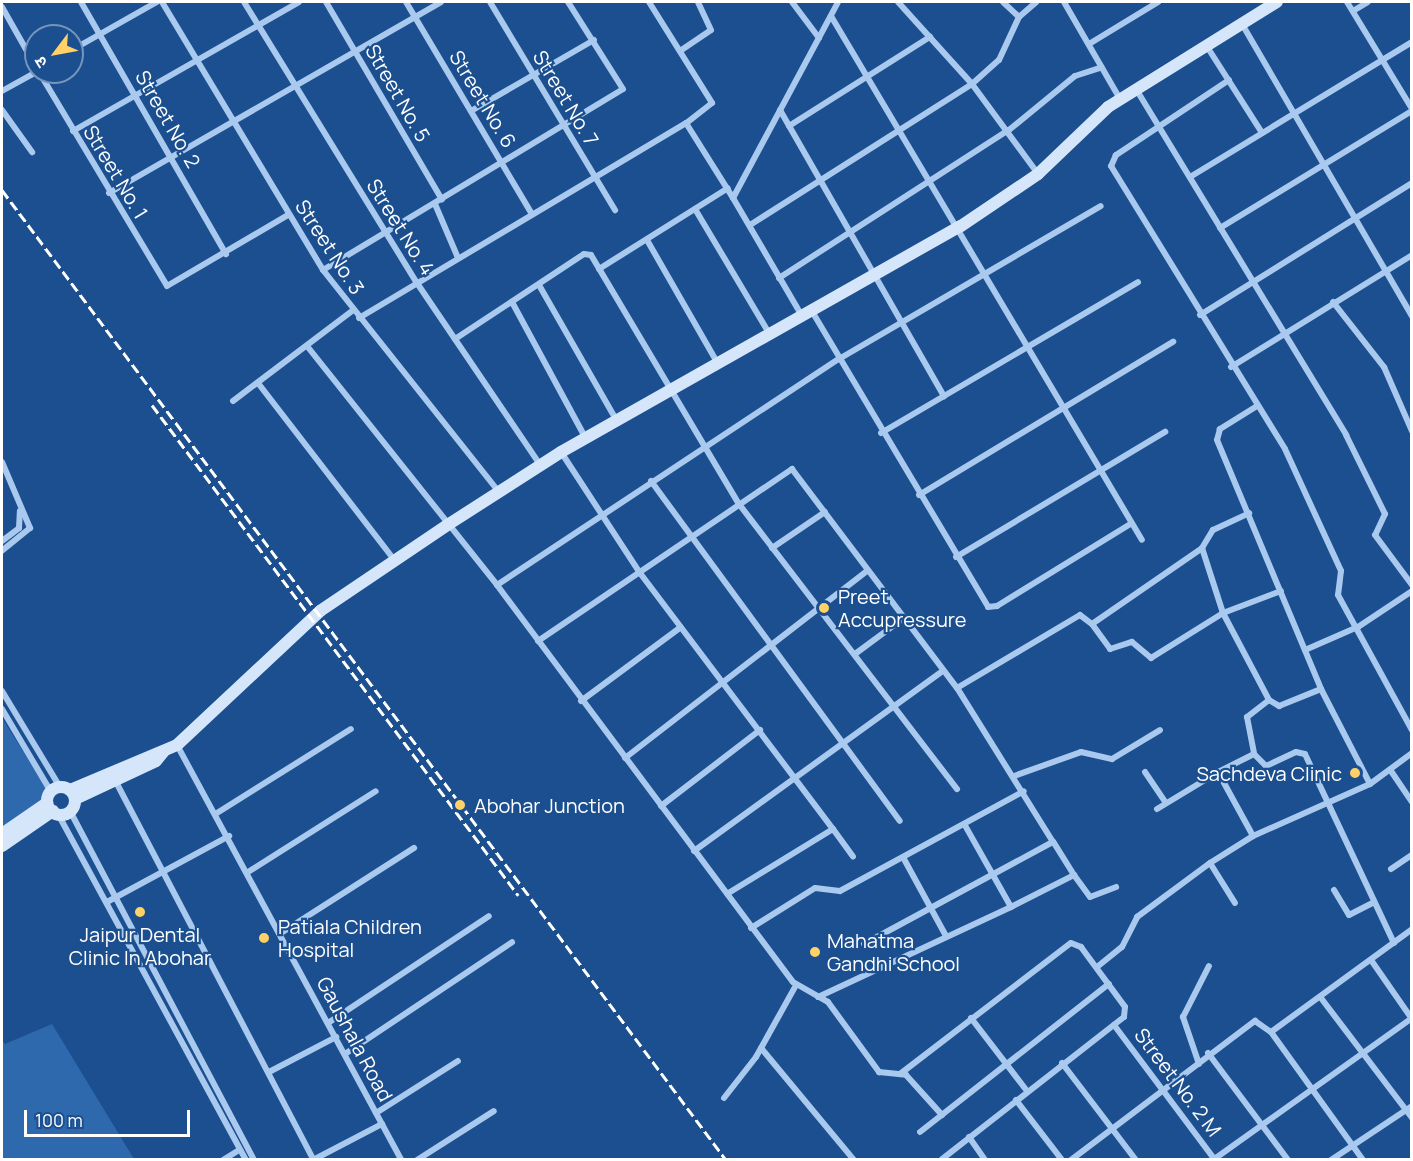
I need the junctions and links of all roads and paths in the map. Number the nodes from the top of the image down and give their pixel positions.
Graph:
1 (81, 2) edge
2 (159, 2) edge
3 (244, 2) edge
4 (299, 2) edge
5 (326, 2) edge
6 (406, 2) edge
7 (441, 2) edge
8 (490, 2) edge
9 (568, 2) edge
10 (649, 2) edge
11 (698, 2) edge
12 (792, 2) edge
13 (838, 2) edge
14 (898, 2) edge
15 (1003, 2) edge
16 (1036, 2) edge
17 (1064, 2) edge
18 (1158, 2) edge
19 (1277, 2) edge
20 (1347, 2) edge
21 (1368, 2) edge
22 (2, 7) edge
23 (1353, 11) junction
24 (831, 16) junction
25 (415, 17) junction
26 (1018, 17) junction
27 (1242, 23) junction
28 (258, 25) junction
29 (99, 34) junction
30 (930, 37) junction
31 (819, 38) junction
32 (594, 39) junction
33 (1412, 42) edge
34 (84, 43) edge
35 (1089, 44) junction
36 (1206, 45) junction
37 (24, 46) edge
38 (355, 51) junction
39 (680, 51) junction
40 (1381, 58) junction
41 (196, 60) junction
42 (1102, 67) junction
43 (531, 75) junction
44 (867, 78) junction
45 (24, 79) edge
46 (1229, 80) junction
47 (44, 84) edge
48 (972, 84) junction
49 (294, 86) junction
50 (1136, 89) junction
51 (2, 91) edge
52 (135, 95) junction
53 (1120, 99) junction
54 (2, 110) edge
55 (780, 110) junction
56 (1412, 110) edge
57 (471, 111) junction
58 (1295, 114) junction
59 (232, 122) junction
60 (686, 123) junction
61 (563, 126) junction
62 (789, 126) junction
63 (1159, 127) junction
64 (1009, 130) junction
65 (73, 131) junction
66 (900, 132) junction
67 (1262, 133) junction
68 (32, 152) dead end
69 (172, 157) junction
70 (502, 162) junction
71 (1326, 164) junction
72 (1038, 174) junction
73 (594, 177) junction
74 (1190, 177) junction
75 (820, 182) junction
76 (932, 183) junction
77 (1412, 183) edge
78 (728, 188) junction
79 (109, 193) junction
80 (733, 198) junction
81 (442, 200) junction
82 (435, 204) junction
83 (1101, 206) dead end
84 (695, 209) junction
85 (615, 210) dead end
86 (532, 214) junction
87 (288, 215) junction
88 (1358, 216) junction
89 (750, 225) junction
90 (961, 226) junction
91 (1220, 228) junction
92 (386, 234) junction
93 (849, 234) junction
94 (647, 240) junction
95 (226, 254) junction
96 (1412, 255) edge
97 (458, 258) junction
98 (599, 268) junction
99 (1389, 269) junction
100 (323, 270) junction
101 (988, 274) junction
102 (873, 277) junction
103 (779, 278) junction
104 (1254, 281) junction
105 (1138, 282) dead end
106 (417, 283) junction
107 (539, 285) junction
108 (512, 302) junction
109 (1333, 302) junction
110 (352, 311) junction
111 (1200, 315) junction
112 (808, 316) junction
113 (1412, 316) edge
114 (359, 318) junction
115 (902, 324) junction
116 (1285, 332) junction
117 (771, 338) junction
118 (455, 339) junction
119 (1173, 342) dead end
120 (307, 346) junction
121 (1030, 346) junction
122 (839, 359) junction
123 (719, 367) junction
124 (1232, 367) junction
125 (258, 383) junction
126 (669, 395) junction
127 (944, 396) junction
128 (233, 401) dead end
129 (1257, 406) junction
130 (1066, 409) junction
131 (617, 422) junction
132 (1412, 431) edge
133 (1165, 432) dead end
134 (881, 433) junction
135 (586, 439) junction
136 (701, 448) junction
137 (561, 452) junction
138 (2, 462) edge
139 (540, 465) junction
140 (1102, 471) junction
141 (651, 481) junction
142 (498, 491) junction
143 (920, 495) junction
144 (739, 504) junction
145 (20, 507) junction
146 (825, 512) junction
147 (1249, 513) junction
148 (600, 514) junction
149 (1132, 523) junction
150 (449, 524) junction
151 (691, 539) junction
152 (1142, 540) dead end
153 (2, 541) edge
154 (772, 548) junction
155 (1202, 548) junction
156 (2, 551) edge
157 (956, 557) junction
158 (395, 561) junction
159 (867, 571) junction
160 (640, 573) junction
161 (497, 585) junction
162 (1412, 585) edge
163 (1281, 591) junction
164 (1412, 591) edge
165 (818, 606) junction
166 (1223, 613) junction
167 (901, 620) junction
168 (1092, 624) junction
169 (681, 627) junction
170 (1358, 627) junction
171 (538, 641) junction
172 (770, 642) junction
173 (1305, 650) junction
174 (855, 654) junction
175 (940, 673) junction
176 (721, 680) junction
177 (957, 688) junction
178 (1322, 689) junction
179 (2, 691) edge
180 (1269, 700) junction
181 (581, 701) junction
182 (894, 705) junction
183 (2, 709) edge
184 (351, 729) dead end
185 (760, 730) junction
186 (1160, 730) dead end
187 (1412, 730) edge
188 (842, 742) junction
189 (177, 745) junction
190 (1412, 753) edge
191 (1254, 754) junction
192 (625, 758) junction
193 (1390, 771) junction
194 (1145, 772) dead end
195 (1218, 772) junction
196 (113, 776) junction
197 (1014, 776) junction
198 (795, 778) junction
199 (1370, 784) junction
200 (957, 789) dead end
201 (376, 791) dead end
202 (1024, 791) junction
203 (60, 801) junction
204 (1326, 802) junction
205 (1412, 802) edge
206 (1166, 803) junction
207 (661, 806) junction
208 (1157, 809) dead end
209 (217, 813) junction
210 (900, 821) dead end
211 (966, 827) junction
212 (833, 829) junction
213 (2, 834) edge
214 (229, 836) junction
215 (1253, 836) junction
216 (1053, 842) junction
217 (2, 846) edge
218 (414, 848) dead end
219 (694, 851) junction
220 (1412, 855) edge
221 (853, 858) dead end
222 (904, 859) junction
223 (1210, 863) junction
224 (1390, 869) dead end
225 (165, 872) junction
226 (248, 872) junction
227 (1074, 875) junction
228 (994, 876) junction
229 (1116, 887) dead end
230 (1334, 890) dead end
231 (727, 894) junction
232 (118, 896) junction
233 (107, 902) junction
234 (1374, 902) junction
235 (1235, 903) dead end
236 (1011, 907) junction
237 (932, 909) junction
238 (489, 916) dead end
239 (751, 928) junction
240 (1412, 929) edge
241 (281, 933) junction
242 (946, 936) junction
243 (512, 942) dead end
244 (1394, 943) junction
245 (864, 944) dead end
246 (1371, 960) junction
247 (1209, 966) dead end
248 (1097, 967) junction
249 (1109, 984) junction
250 (796, 985) junction
251 (818, 997) junction
252 (1321, 998) junction
253 (971, 1018) junction
254 (1411, 1018) edge
255 (328, 1023) junction
256 (1114, 1025) junction
257 (1271, 1032) junction
258 (336, 1037) junction
259 (761, 1048) junction
260 (1208, 1053) junction
261 (345, 1054) junction
262 (1362, 1055) junction
263 (458, 1060) dead end
264 (1062, 1063) junction
265 (1198, 1064) junction
266 (1007, 1065) junction
267 (269, 1072) junction
268 (900, 1074) junction
269 (1162, 1090) junction
270 (1027, 1091) junction
271 (1313, 1091) junction
272 (724, 1098) dead end
273 (1016, 1100) junction
274 (1408, 1108) edge
275 (494, 1110) dead end
276 (376, 1113) junction
277 (942, 1115) junction
278 (1412, 1118) edge
279 (382, 1124) junction
280 (1262, 1124) junction
281 (1114, 1130) junction
282 (920, 1132) dead end
283 (969, 1137) junction
284 (1352, 1145) junction
285 (239, 1150) junction
286 (313, 1159) edge
287 (942, 1159) edge
288 (1214, 1159) edge
289 (223, 1160) edge
290 (246, 1160) edge
291 (254, 1160) edge
292 (401, 1160) edge
293 (417, 1160) edge
294 (855, 1160) edge
295 (985, 1160) edge
296 (1062, 1160) edge
297 (1071, 1160) edge
298 (1136, 1160) edge
299 (1287, 1160) edge
300 (1331, 1160) edge
301 (1363, 1160) edge

1 - 29 street, Street No. 2
2 - 29 street
2 - 41 street, Street No. 3
3 - 28 street, Street No. 4
4 - 28 street
5 - 38 street, Street No. 5
6 - 25 street, Street No. 6
7 - 25 street
8 - 43 street, Street No. 7
9 - 32 street
10 - 39 street
11 - 39 street
12 - 31 street
13 - 24 street
14 - 30 street
15 - 26 street
16 - 26 street
17 - 35 street
18 - 35 street
19 - 27 main road
20 - 23 street
21 - 23 street
22 - 37 street
23 - 40 street
24 - 31 street
24 - 44 street
25 - 38 street
25 - 57 street, Street No. 6
26 - 48 street
27 - 36 main road
27 - 58 street
28 - 41 street
28 - 49 street, Street No. 4
29 - 34 street
29 - 52 street, Street No. 2
30 - 44 street
30 - 48 street
31 - 55 street
32 - 43 street
32 - 61 street
33 - 40 street
35 - 42 street
36 - 46 street
36 - 50 main road
38 - 49 street
38 - 81 street, Street No. 5
39 - 60 street
40 - 56 street
40 - 58 street
41 - 52 street
41 - 59 street, Street No. 3
42 - 53 street
42 - 64 street
43 - 57 street
43 - 61 street, Street No. 7
44 - 62 street
44 - 66 street
45 - 51 street
46 - 63 street
46 - 67 street
47 - 65 street, Street No. 1
48 - 64 street
48 - 66 street
49 - 59 street
49 - 92 street, Street No. 4
50 - 53 main road
50 - 63 street
52 - 65 street
52 - 69 street, Street No. 2
53 - 72 main road
54 - 68 street
55 - 62 street
55 - 80 street
56 - 71 street
57 - 70 street, Street No. 6
58 - 67 street
58 - 71 street
59 - 69 street
59 - 87 street, Street No. 3
60 - 73 street
60 - 78 street
61 - 70 street
61 - 73 street, Street No. 7
62 - 75 street
63 - 74 street
63 - 111 street
64 - 72 street
64 - 76 street
65 - 79 street, Street No. 1
66 - 75 street
66 - 76 street
67 - 74 street
69 - 79 street
69 - 95 street, Street No. 2
70 - 81 street
70 - 86 street, Street No. 6
71 - 88 street
71 - 91 street
72 - 90 main road
73 - 85 street, Street No. 7
73 - 86 street
74 - 91 street
75 - 89 street
75 - 93 street
76 - 90 street
76 - 93 street
77 - 88 street
78 - 80 street
78 - 84 street
79 - 95 street, Street No. 1
80 - 89 street
81 - 82 street
82 - 92 street
82 - 97 street
83 - 101 street
84 - 94 street
84 - 117 street
86 - 97 street
87 - 95 street
87 - 100 street, Street No. 3
88 - 99 street
88 - 104 street
89 - 103 street
90 - 101 street
90 - 102 main road
91 - 104 street
92 - 100 street
92 - 106 street, Street No. 4
93 - 102 street
93 - 103 street
94 - 98 street
94 - 123 street
96 - 99 street
97 - 106 street
98 - 107 street
98 - 126 street
99 - 109 street
99 - 113 street
100 - 110 street, Street No. 3
101 - 115 street
101 - 121 street
102 - 112 main road
102 - 115 street
103 - 112 street
104 - 111 street
104 - 116 street
105 - 121 street
106 - 114 street
106 - 118 street, Street No. 4
107 - 108 street
107 - 131 street
108 - 118 street
108 - 135 street
109 - 116 street
109 - 132 street
110 - 114 street, Street No. 3
110 - 120 street
111 - 124 street
112 - 117 main road
112 - 122 street
114 - 142 street, Street No. 3
115 - 122 street
115 - 127 street
116 - 124 street
116 - 162 street
117 - 123 main road
118 - 139 street, Street No. 4
119 - 130 street
120 - 125 street
120 - 150 street
121 - 127 street
121 - 130 street
122 - 134 street
122 - 136 street
123 - 126 main road
124 - 129 street
125 - 128 street
125 - 158 street
126 - 131 main road
126 - 136 street
127 - 134 street
129 - 147 street
129 - 170 street
130 - 140 street
130 - 143 street
131 - 135 main road
133 - 140 street
134 - 143 street
135 - 137 main road
136 - 141 street
136 - 144 street
137 - 139 main road
137 - 148 street
138 - 145 street
139 - 142 main road
140 - 149 street
140 - 157 street
141 - 148 street
141 - 151 street
142 - 150 main road
143 - 157 street
144 - 146 street
144 - 151 street
144 - 154 street
145 - 153 street
145 - 156 street
146 - 154 street
146 - 159 street
147 - 155 street
147 - 163 street
148 - 160 street
148 - 161 street
149 - 152 street
149 - 157 street
150 - 158 main road
150 - 161 street
151 - 160 street
151 - 172 street
154 - 165 street
155 - 166 street
155 - 168 street
158 - 189 main road
159 - 165 street
159 - 167 street
160 - 169 street
160 - 171 street
161 - 171 street
163 - 166 street
163 - 173 street
164 - 170 street
165 - 172 street
165 - 174 street
166 - 168 street
166 - 180 street
167 - 174 street
167 - 175 street
168 - 177 street
169 - 176 street
169 - 181 street
170 - 173 street
170 - 187 street
171 - 181 street
172 - 176 street
172 - 188 street
173 - 178 street
174 - 182 street
175 - 177 street
175 - 182 street
176 - 185 street
176 - 192 street
177 - 197 street
178 - 180 street
178 - 199 street
179 - 203 street
180 - 191 street
181 - 192 street
182 - 188 street
182 - 200 street
183 - 203 street
184 - 209 street
185 - 198 street
185 - 207 street
186 - 197 street
188 - 198 street
188 - 210 street
189 - 196 main road
189 - 209 street, Gaushala Road
190 - 193 street
191 - 195 street
191 - 204 street
192 - 207 street
193 - 199 street
193 - 205 street
194 - 206 street
195 - 206 street
195 - 215 street
196 - 203 main road
196 - 225 street
197 - 202 street
198 - 212 street
198 - 219 street
199 - 204 street
201 - 226 street
202 - 211 street
202 - 216 street
203 - 213 main road
203 - 217 main road
203 - 232 street
203 - 233 street
204 - 215 street
204 - 234 street
206 - 208 street
207 - 219 street
209 - 214 street, Gaushala Road
211 - 222 street
211 - 228 street
212 - 221 street
212 - 231 street
214 - 225 street
214 - 226 street, Gaushala Road
215 - 223 street
216 - 227 street
216 - 228 street
218 - 241 street
219 - 231 street
220 - 224 street
222 - 237 street
222 - 239 street
223 - 235 street
223 - 248 street
225 - 232 street
225 - 267 street
226 - 241 street, Gaushala Road
227 - 229 street
227 - 236 street
228 - 236 street
228 - 237 street
230 - 234 street
231 - 239 street
232 - 233 street
232 - 291 street
233 - 285 street
234 - 244 street
236 - 242 street
237 - 242 street
237 - 245 street
238 - 255 street
239 - 250 street
240 - 244 street
241 - 255 street, Gaushala Road
242 - 251 street
243 - 261 street
244 - 246 street
246 - 252 street
246 - 254 street
247 - 265 street
248 - 249 street
248 - 253 street
249 - 256 street
249 - 266 street
250 - 251 street
250 - 259 street
251 - 268 street
252 - 257 street
252 - 262 street
253 - 266 street
253 - 268 street
254 - 262 street
255 - 258 street, Gaushala Road
256 - 264 street
256 - 269 street, Street No. 2 M
257 - 260 street
257 - 271 street
258 - 261 street, Gaushala Road
258 - 267 street
259 - 272 street
259 - 294 street
260 - 265 street
260 - 280 street
261 - 276 street, Gaushala Road
262 - 271 street
262 - 274 street
263 - 276 street
264 - 270 street
264 - 281 street
265 - 269 street
266 - 270 street
266 - 277 street
267 - 286 street
268 - 277 street
269 - 281 street
269 - 288 street, Street No. 2 M
270 - 273 street
271 - 280 street
271 - 284 street
273 - 283 street
273 - 296 street
274 - 278 street
274 - 284 street
275 - 293 street
276 - 279 street, Gaushala Road
277 - 282 street
279 - 286 street
279 - 292 street, Gaushala Road
280 - 288 street
280 - 299 street
281 - 297 street
281 - 298 street
283 - 287 street
283 - 295 street
284 - 300 street
284 - 301 street
285 - 289 street
285 - 290 street

